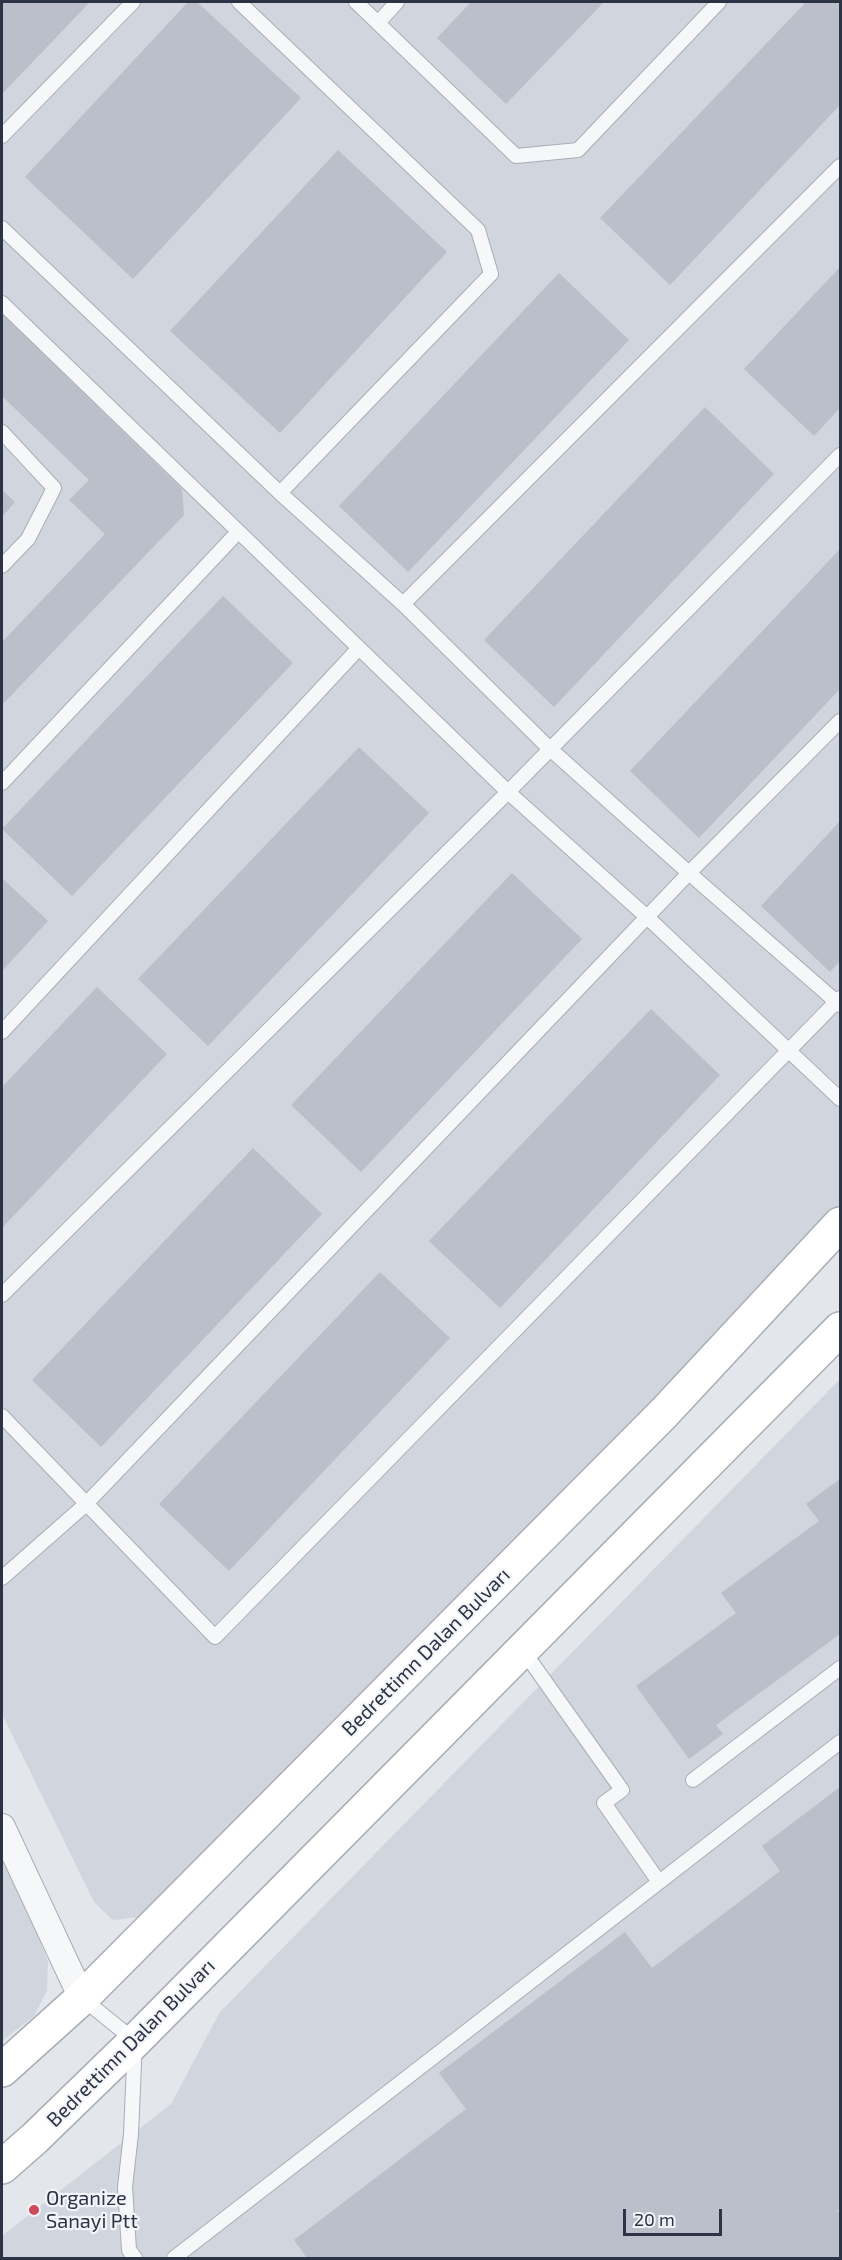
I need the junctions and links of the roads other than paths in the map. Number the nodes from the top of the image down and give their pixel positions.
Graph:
1 (133, 2) edge
2 (239, 2) edge
3 (356, 2) edge
4 (397, 2) edge
5 (719, 2) edge
6 (378, 23) junction
7 (2, 135) edge
8 (840, 166) edge
9 (2, 228) edge
10 (2, 303) edge
11 (2, 432) edge
12 (840, 454) edge
13 (280, 493) junction
14 (238, 531) junction
15 (2, 566) edge
16 (403, 604) junction
17 (359, 648) junction
18 (840, 722) edge
19 (549, 748) junction
20 (2, 783) edge
21 (508, 792) junction
22 (689, 873) junction
23 (648, 917) junction
24 (839, 1001) edge
25 (2, 1032) edge
26 (789, 1049) junction
27 (840, 1098) edge
28 (840, 1224) edge
29 (2, 1295) edge
30 (840, 1329) edge
31 (2, 1416) edge
32 (85, 1504) junction
33 (2, 1578) edge
34 (522, 1649) junction
35 (840, 1668) edge
36 (840, 1742) edge
37 (693, 1780) dead end
38 (2, 1827) edge
39 (660, 1882) junction
40 (82, 1998) junction
41 (135, 2041) junction
42 (2, 2070) edge
43 (2, 2167) edge
44 (135, 2259) edge
45 (174, 2259) edge

1 - 7 lane
2 - 13 lane
3 - 6 lane
4 - 6 lane
5 - 6 lane
8 - 16 lane
9 - 13 lane
10 - 14 lane
11 - 15 lane
12 - 19 lane
13 - 16 lane
14 - 17 lane
14 - 20 lane
16 - 19 lane
17 - 21 lane
17 - 25 lane
18 - 22 lane
19 - 21 lane
19 - 22 lane
21 - 23 lane
21 - 29 lane
22 - 23 lane
22 - 24 lane
23 - 26 lane
23 - 32 lane
24 - 26 lane
26 - 27 lane
26 - 32 lane
28 - 40 main road, Bedrettimn Dalan Bulvarı
30 - 34 main road, Bedrettimn Dalan Bulvarı
31 - 32 lane
32 - 33 lane
34 - 39 lane
34 - 41 main road, Bedrettimn Dalan Bulvarı
35 - 37 lane
36 - 39 lane
38 - 40 street
39 - 45 lane
40 - 41 lane
40 - 42 main road, Bedrettimn Dalan Bulvarı
41 - 43 main road, Bedrettimn Dalan Bulvarı
41 - 44 lane

